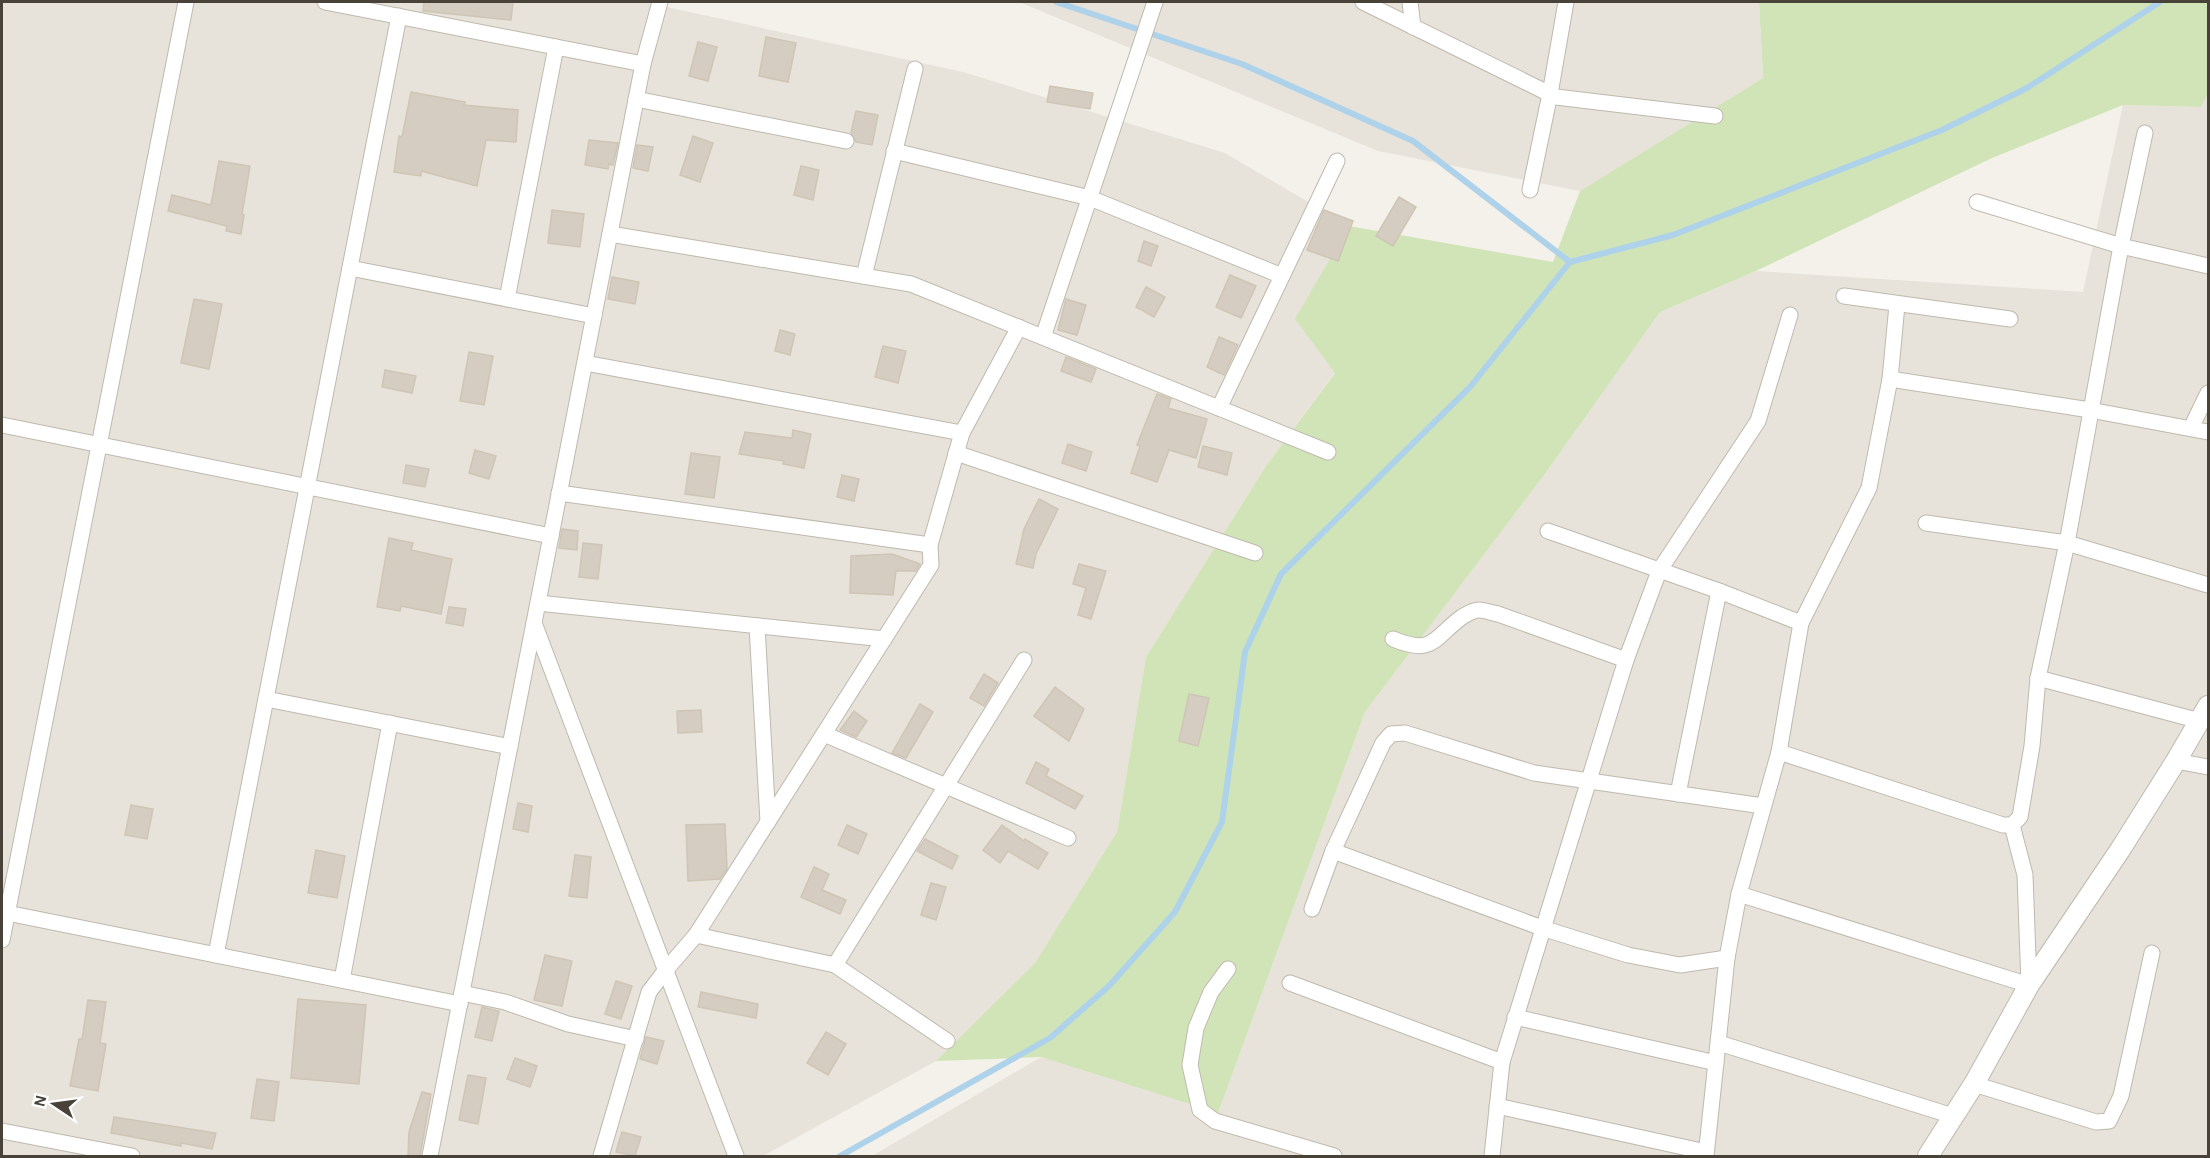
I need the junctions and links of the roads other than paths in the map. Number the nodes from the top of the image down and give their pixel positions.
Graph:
1 (186, 2) edge
2 (325, 2) edge
3 (660, 2) edge
4 (1155, 2) edge
5 (1363, 2) edge
6 (1410, 2) edge
7 (1566, 2) edge
8 (399, 16) junction
9 (1413, 27) junction
10 (556, 47) junction
11 (643, 64) junction
12 (915, 69) dead end
13 (1550, 94) junction
14 (636, 99) junction
15 (1715, 116) dead end
16 (2145, 133) dead end
17 (846, 141) dead end
18 (894, 151) junction
19 (1337, 161) dead end
20 (1530, 190) dead end
21 (1090, 198) junction
22 (1977, 202) dead end
23 (610, 234) junction
24 (2121, 246) junction
25 (2208, 266) edge
26 (350, 268) junction
27 (864, 276) junction
28 (1282, 276) junction
29 (1844, 296) dead end
30 (507, 299) junction
31 (1898, 305) junction
32 (1791, 315) dead end
33 (594, 316) junction
34 (2010, 319) dead end
35 (1018, 327) junction
36 (1043, 337) junction
37 (585, 363) junction
38 (1890, 379) junction
39 (2208, 393) edge
40 (1219, 408) junction
41 (2090, 410) junction
42 (2, 425) edge
43 (2192, 428) junction
44 (2208, 432) edge
45 (962, 433) junction
46 (99, 445) junction
47 (1328, 452) dead end
48 (956, 453) junction
49 (307, 487) junction
50 (559, 494) junction
51 (1926, 522) dead end
52 (1548, 531) dead end
53 (551, 536) junction
54 (2067, 543) junction
55 (930, 545) junction
56 (1256, 553) dead end
57 (1659, 571) junction
58 (2208, 585) edge
59 (1719, 591) junction
60 (538, 603) junction
61 (534, 622) junction
62 (1801, 623) junction
63 (757, 626) junction
64 (884, 639) junction
65 (1393, 639) dead end
66 (1024, 660) dead end
67 (1626, 660) junction
68 (2038, 678) junction
69 (266, 699) junction
70 (2204, 713) edge
71 (390, 723) junction
72 (824, 734) junction
73 (510, 747) junction
74 (1779, 752) junction
75 (2176, 762) junction
76 (2208, 767) edge
77 (1589, 780) junction
78 (945, 786) junction
79 (1678, 794) junction
80 (1763, 806) junction
81 (768, 822) junction
82 (2012, 825) junction
83 (1068, 838) dead end
84 (1333, 851) junction
85 (1739, 894) junction
86 (1312, 909) dead end
87 (4, 913) edge
88 (1542, 928) junction
89 (696, 935) junction
90 (2, 940) edge
91 (2152, 953) dead end
92 (216, 955) junction
93 (1727, 958) junction
94 (835, 965) junction
95 (1228, 969) dead end
96 (665, 971) junction
97 (342, 980) junction
98 (1290, 983) dead end
99 (2029, 985) junction
100 (461, 998) junction
101 (1515, 1017) junction
102 (636, 1039) junction
103 (946, 1041) dead end
104 (1719, 1043) junction
105 (1502, 1062) junction
106 (1716, 1063) junction
107 (1974, 1084) junction
108 (1497, 1106) junction
109 (1953, 1116) junction
110 (2, 1131) edge
111 (1706, 1154) edge
112 (132, 1156) edge
113 (430, 1156) edge
114 (601, 1156) edge
115 (736, 1156) edge
116 (1334, 1156) edge
117 (1492, 1156) edge
118 (1928, 1156) edge

1 - 46 street
2 - 8 street
3 - 11 street
4 - 21 street
5 - 9 street
6 - 9 street
7 - 13 street
8 - 10 street
8 - 26 street
9 - 13 street
10 - 11 street
10 - 30 street
11 - 14 street
12 - 18 street
13 - 15 street
13 - 20 street
14 - 17 street
14 - 23 street
16 - 24 street
18 - 21 street
18 - 27 street
19 - 28 street
21 - 28 street
21 - 36 street
22 - 24 street
23 - 27 street
23 - 33 street
24 - 25 street
24 - 41 street
26 - 30 street
26 - 49 street
27 - 35 street
28 - 40 street
29 - 31 street
30 - 33 street
31 - 34 street
31 - 38 street
32 - 57 street
33 - 37 street
35 - 36 street
35 - 45 street
36 - 40 street
37 - 45 street
37 - 50 street
38 - 41 street
38 - 62 street
39 - 43 street
40 - 47 street
41 - 43 street
41 - 54 street
42 - 46 street
43 - 44 street
45 - 48 street
46 - 49 street
46 - 87 street
48 - 55 street
48 - 56 street
49 - 53 street
49 - 69 street
50 - 53 street
50 - 55 street
51 - 54 street
52 - 57 street
53 - 60 street
54 - 58 street
54 - 68 street
55 - 64 street
57 - 59 street
57 - 67 street
59 - 62 street
59 - 79 street
60 - 61 street
60 - 63 street
61 - 73 street
61 - 96 street
62 - 74 street
63 - 64 street
63 - 81 street
64 - 72 street
65 - 67 street
66 - 78 street
67 - 77 street
68 - 70 street
68 - 82 street
69 - 71 street
69 - 92 street
70 - 75 street
71 - 73 street
71 - 97 street
72 - 78 street
72 - 81 street
73 - 100 street
74 - 80 street
74 - 82 street
75 - 76 street
75 - 99 street
77 - 79 street
77 - 84 street
77 - 88 street
78 - 83 street
78 - 94 street
79 - 80 street
80 - 85 street
81 - 89 street
82 - 99 street
84 - 86 street
84 - 88 street
85 - 93 street
85 - 99 street
87 - 90 street
87 - 92 street
88 - 93 street
88 - 101 street
89 - 94 street
89 - 96 street
91 - 107 street
92 - 97 street
93 - 104 street
94 - 103 street
95 - 116 street
96 - 102 street
96 - 115 street
97 - 100 street
98 - 105 street
99 - 107 street
100 - 102 street
100 - 113 street
101 - 105 street
101 - 106 street
102 - 114 street
104 - 106 street
104 - 109 street
105 - 108 street
106 - 111 street
107 - 109 street
108 - 111 street
108 - 117 street
109 - 118 street
110 - 112 street

